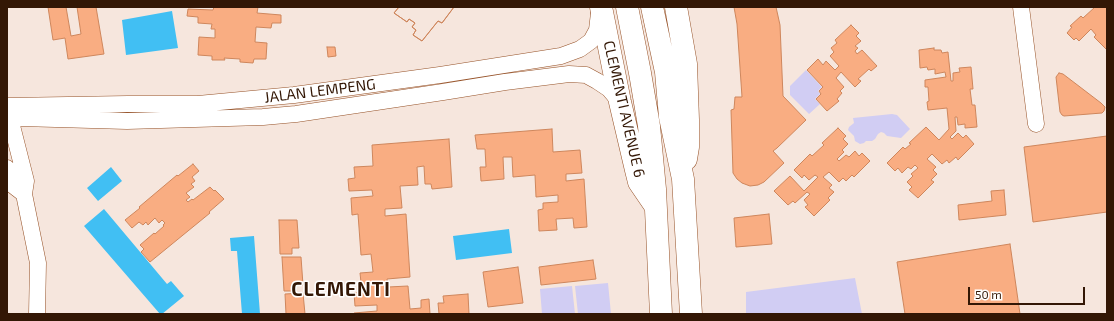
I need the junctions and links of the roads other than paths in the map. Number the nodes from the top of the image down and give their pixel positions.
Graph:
1 (601, 7) edge
2 (627, 7) edge
3 (652, 7) edge
4 (676, 7) edge
5 (1022, 7) edge
6 (620, 102) junction
7 (8, 113) edge
8 (1036, 124) dead end
9 (7, 168) edge
10 (683, 179) junction
11 (24, 194) junction
12 (655, 207) junction
13 (37, 314) edge
14 (661, 314) edge
15 (691, 314) edge

1 - 6 main road, CLEMENTI AVENUE 6
1 - 7 street, JALAN LEMPENG
2 - 12 main road, CLEMENTI AVENUE 6
3 - 10 main road
4 - 10 main road
5 - 8 street
6 - 7 street, JALAN LEMPENG
6 - 12 main road, CLEMENTI AVENUE 6
7 - 11 street
9 - 11 street
10 - 15 main road
11 - 13 street
12 - 14 main road, CLEMENTI AVENUE 6

